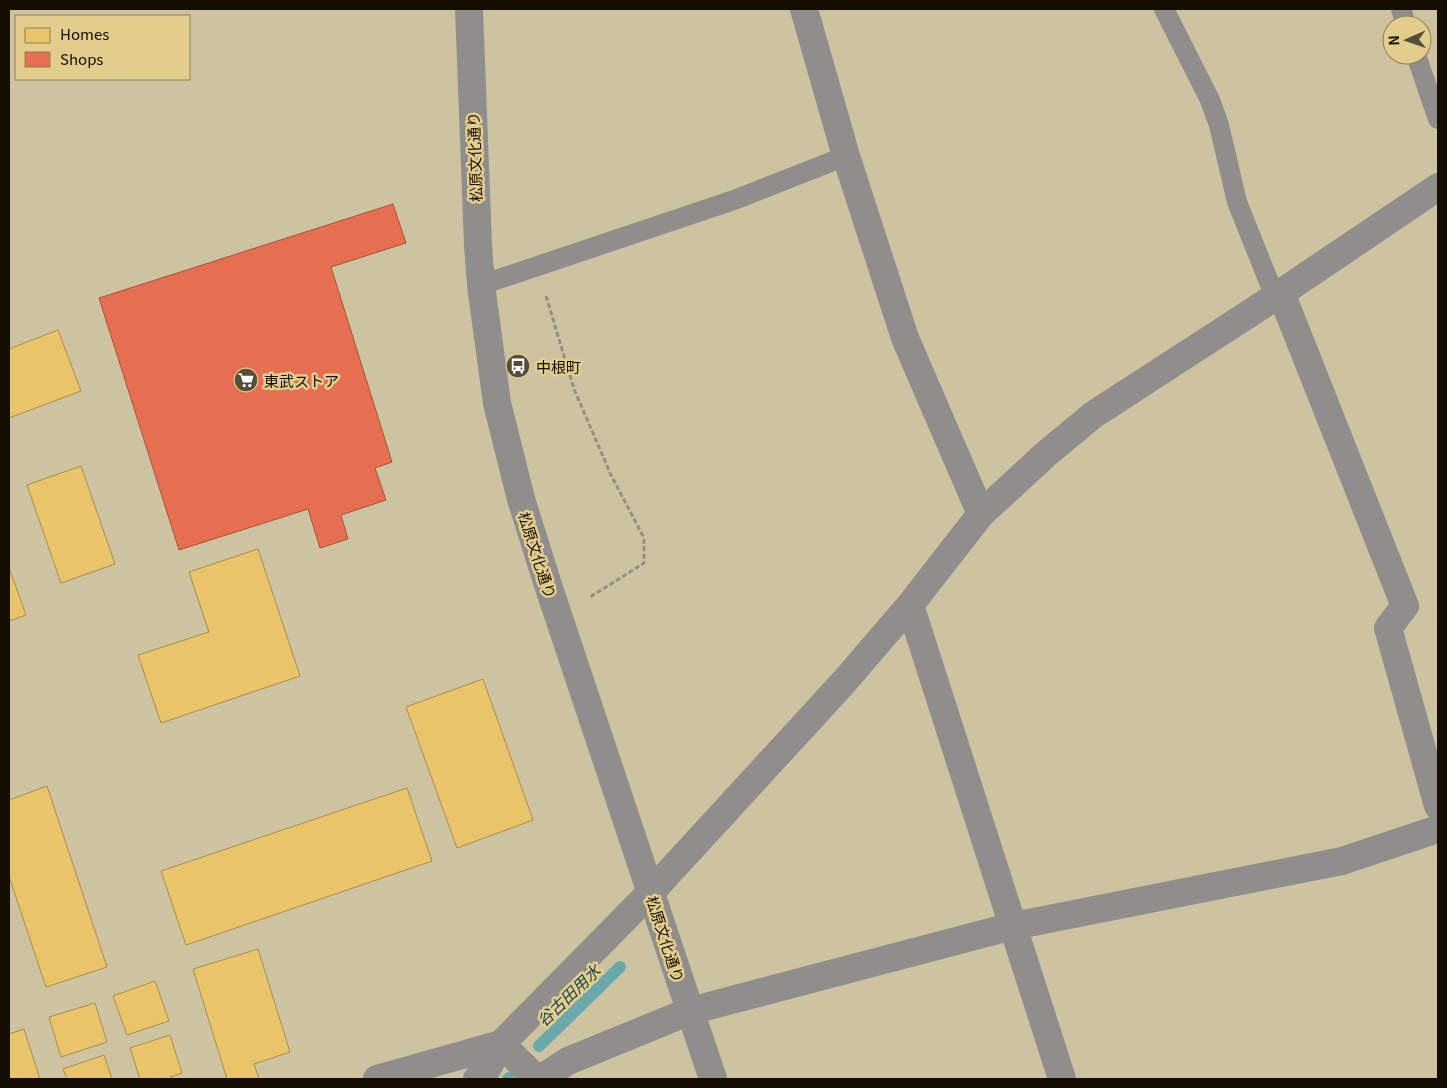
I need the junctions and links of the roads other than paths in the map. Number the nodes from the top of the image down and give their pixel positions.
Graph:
1 (468, 9) edge
2 (804, 9) edge
3 (1164, 9) edge
4 (1419, 65) edge
5 (1438, 119) edge
6 (846, 156) junction
7 (1438, 187) edge
8 (481, 285) junction
9 (1278, 295) junction
10 (981, 514) junction
11 (910, 605) junction
12 (1438, 806) edge
13 (1438, 829) edge
14 (651, 892) junction
15 (1013, 926) junction
16 (690, 1010) junction
17 (501, 1044) junction
18 (377, 1079) edge
19 (477, 1079) edge
20 (538, 1079) edge
21 (713, 1079) edge
22 (1062, 1079) edge

1 - 8 street, 松原文化通り
2 - 6 street
3 - 9 lane
4 - 5 lane
6 - 8 lane
6 - 10 street
7 - 9 street
8 - 14 street, 松原文化通り
9 - 10 street
9 - 12 street
10 - 11 street
11 - 14 street
11 - 15 street
13 - 15 street
14 - 16 street, 松原文化通り
14 - 17 street
15 - 16 street
15 - 22 street
16 - 20 street
16 - 21 street, 松原文化通り
17 - 18 street
17 - 19 street
17 - 20 street

